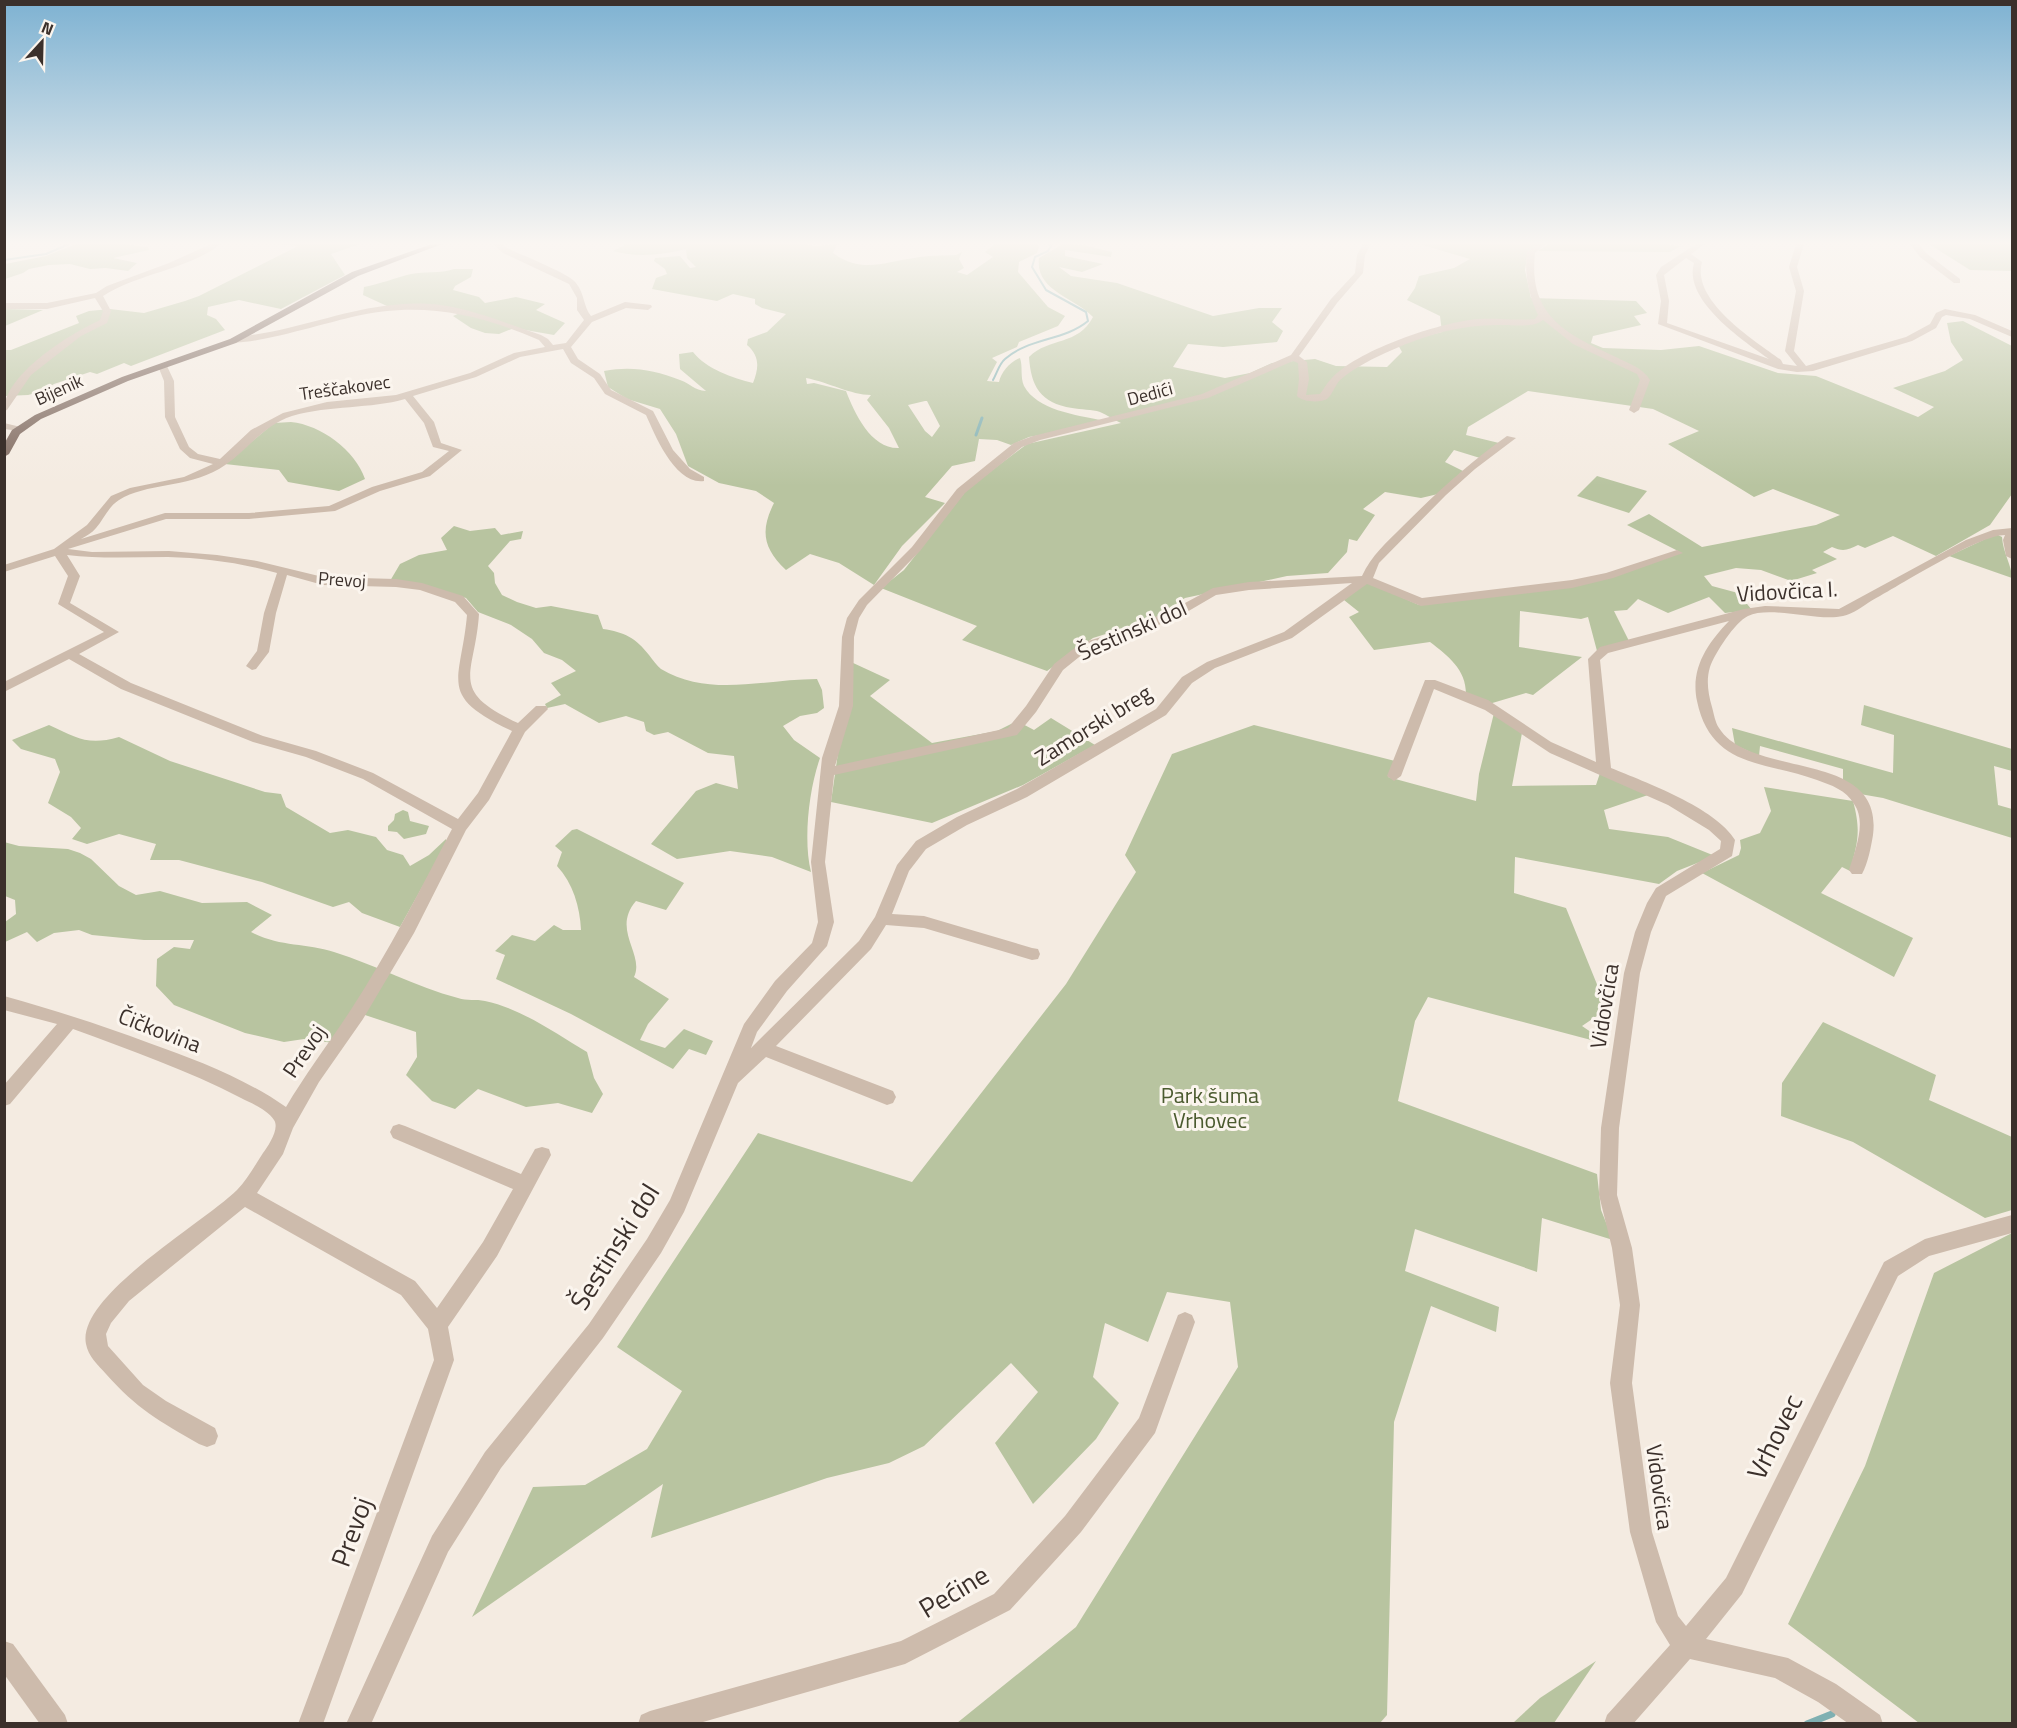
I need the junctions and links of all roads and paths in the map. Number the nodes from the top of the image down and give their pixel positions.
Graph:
1 (97, 325) edge
2 (261, 325) edge
3 (314, 325) edge
4 (508, 325) edge
5 (584, 325) edge
6 (1317, 325) edge
7 (1463, 325) edge
8 (1554, 325) edge
9 (1664, 325) edge
10 (1733, 325) edge
11 (1795, 325) edge
12 (1934, 325) edge
13 (1991, 325) edge
14 (2012, 333) edge
15 (233, 340) junction
16 (566, 346) junction
17 (550, 348) junction
18 (1294, 357) junction
19 (163, 366) junction
20 (1804, 369) junction
21 (407, 395) junction
22 (4, 408) edge
23 (1634, 410) dead end
24 (4, 426) edge
25 (20, 428) junction
26 (1511, 438) dead end
27 (4, 454) edge
28 (222, 464) junction
29 (700, 479) dead end
30 (2012, 532) edge
31 (916, 549) joint
32 (58, 551) junction
33 (1677, 553) dead end
34 (2013, 556) edge
35 (4, 569) edge
36 (282, 571) junction
37 (1366, 579) junction
38 (1744, 613) junction
39 (70, 655) junction
40 (252, 666) dead end
41 (4, 688) edge
42 (541, 709) dead end
43 (520, 729) junction
44 (828, 772) junction
45 (1604, 772) junction
46 (1394, 776) dead end
47 (460, 827) junction
48 (1857, 870) dead end
49 (882, 919) junction
50 (1032, 954) dead end
51 (4, 1003) edge
52 (70, 1022) junction
53 (763, 1048) junction
54 (730, 1082) junction
55 (887, 1097) dead end
56 (4, 1098) edge
57 (285, 1125) junction
58 (399, 1132) dead end
59 (542, 1155) dead end
60 (525, 1185) junction
61 (244, 1196) junction
62 (2013, 1224) edge
63 (1185, 1322) dead end
64 (437, 1324) junction
65 (207, 1436) dead end
66 (1685, 1646) junction
67 (4, 1653) edge
68 (56, 1724) edge
69 (310, 1724) edge
70 (358, 1724) edge
71 (650, 1724) edge
72 (1617, 1724) edge
73 (1871, 1724) edge

1 - 22 street
2 - 15 main road, Bijenik
3 - 15 street
4 - 17 street
5 - 16 street
6 - 18 street
7 - 18 street
8 - 23 street
9 - 20 street
10 - 20 street
11 - 20 street
12 - 20 street
13 - 14 street
15 - 19 main road, Bijenik
16 - 17 street, Treščakovec
16 - 29 street
17 - 21 street, Treščakovec
18 - 31 street, Dedići
19 - 25 main road, Bijenik
19 - 28 street
21 - 28 street, Treščakovec
21 - 32 street
24 - 25 street
25 - 27 main road, Bijenik
26 - 37 street, Zamorski breg
28 - 32 street, Treščakovec
30 - 34 street
30 - 38 street, Vidovčica I.
31 - 44 street, Šestinski dol
32 - 35 street, Prevoj
32 - 36 street, Prevoj
32 - 39 street
33 - 37 street
36 - 40 street
36 - 43 street, Prevoj
37 - 44 street, Šestinski dol
37 - 49 street, Zamorski breg
38 - 45 street, Vidovčica I.
38 - 48 street
39 - 41 street
39 - 47 street
42 - 43 street, Prevoj
43 - 47 street, Prevoj
44 - 54 street, Šestinski dol
45 - 46 street, Vidovčica
45 - 66 street, Vidovčica
47 - 57 street, Prevoj
49 - 50 street
49 - 53 street, Zamorski breg
51 - 52 street, Čičkovina
52 - 56 street
52 - 57 street, Čičkovina
53 - 54 street, Zamorski breg
53 - 55 street
54 - 70 street, Šestinski dol
57 - 61 street, Prevoj
58 - 60 street
59 - 60 street
60 - 64 street
61 - 64 street, Prevoj
61 - 65 street
62 - 66 street, Vrhovec
63 - 71 street, Pećine
64 - 69 street, Prevoj
66 - 72 street, Vrhovec
66 - 73 street
67 - 68 street

